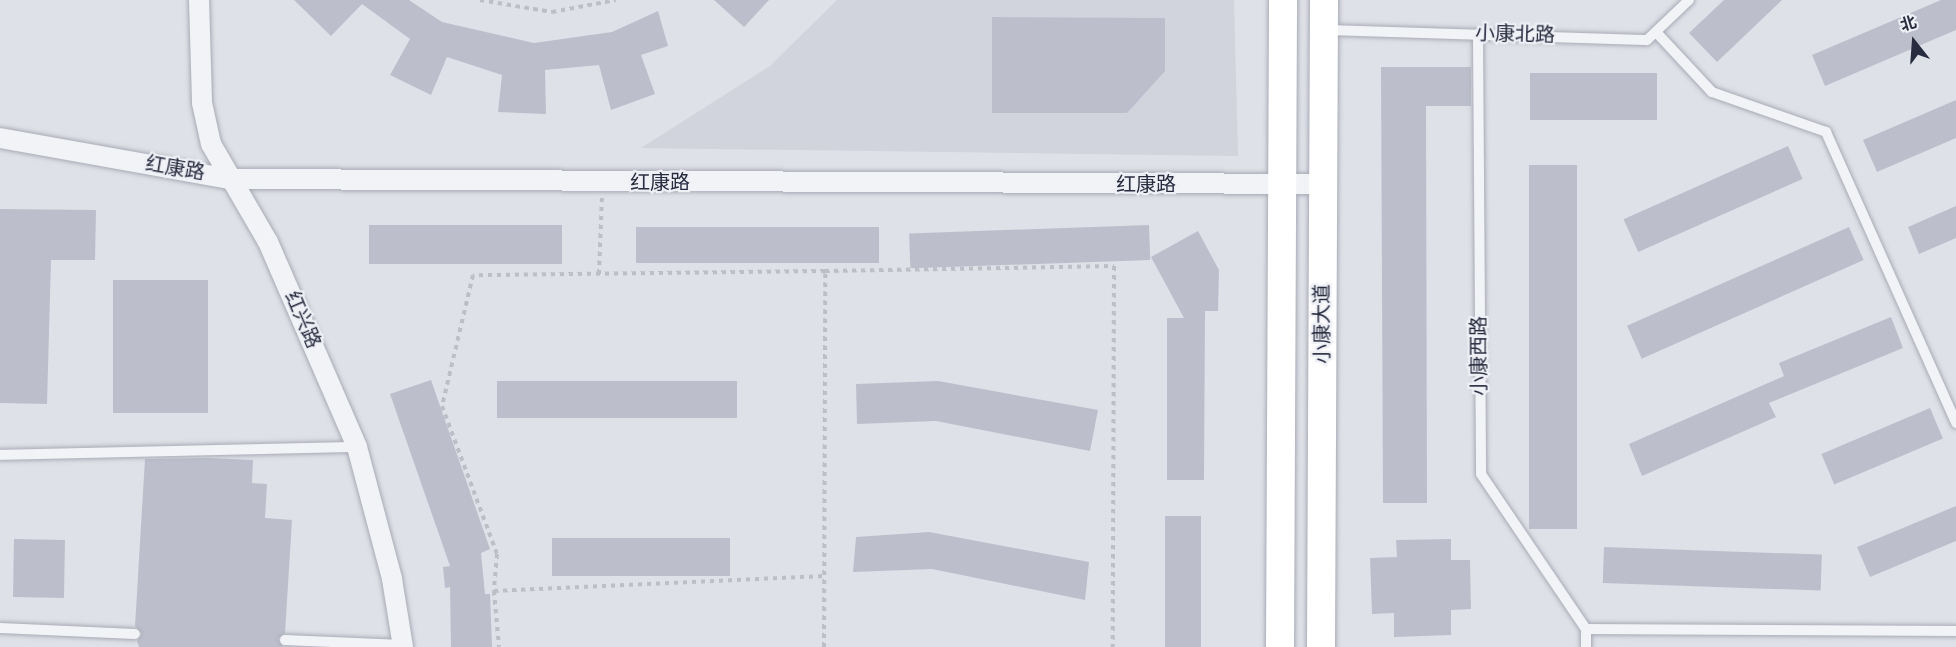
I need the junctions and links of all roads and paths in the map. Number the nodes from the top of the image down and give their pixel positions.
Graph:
1 (199, 0) edge
2 (480, 0) edge
3 (616, 0) edge
4 (1284, 0) edge
5 (1324, 0) edge
6 (1689, 0) edge
7 (1324, 30) junction
8 (1656, 32) junction
9 (1478, 34) junction
10 (0, 138) edge
11 (230, 179) junction
12 (603, 182) junction
13 (1325, 184) junction
14 (1284, 185) junction
15 (825, 271) junction
16 (599, 274) junction
17 (1956, 423) edge
18 (357, 447) junction
19 (0, 455) edge
20 (826, 576) junction
21 (495, 591) junction
22 (0, 628) edge
23 (1586, 629) junction
24 (1956, 631) edge
25 (135, 634) dead end
26 (285, 640) dead end
27 (403, 646) edge
28 (499, 647) edge
29 (824, 647) edge
30 (1113, 647) edge
31 (1280, 647) edge
32 (1321, 647) edge
33 (1586, 647) edge

1 - 11 street, 红兴路
2 - 3 path
4 - 14 main road, 小康大道
5 - 7 main road, 小康大道
6 - 8 lane, 小康北路
7 - 9 lane, 小康北路
7 - 13 main road, 小康大道
8 - 9 lane, 小康北路
8 - 17 lane
9 - 23 lane, 小康西路
10 - 11 street, 红康路
11 - 12 street, 红康路
11 - 18 street, 红兴路
12 - 14 street, 红康路
12 - 16 path
13 - 14 street, 红康路
13 - 32 main road, 小康大道
14 - 31 main road, 小康大道
15 - 16 path
15 - 20 path
15 - 30 path
16 - 21 path
18 - 19 lane
18 - 27 street, 红兴路
20 - 21 path
20 - 29 path
21 - 28 path
22 - 25 lane
23 - 24 lane
23 - 33 lane
26 - 27 lane

